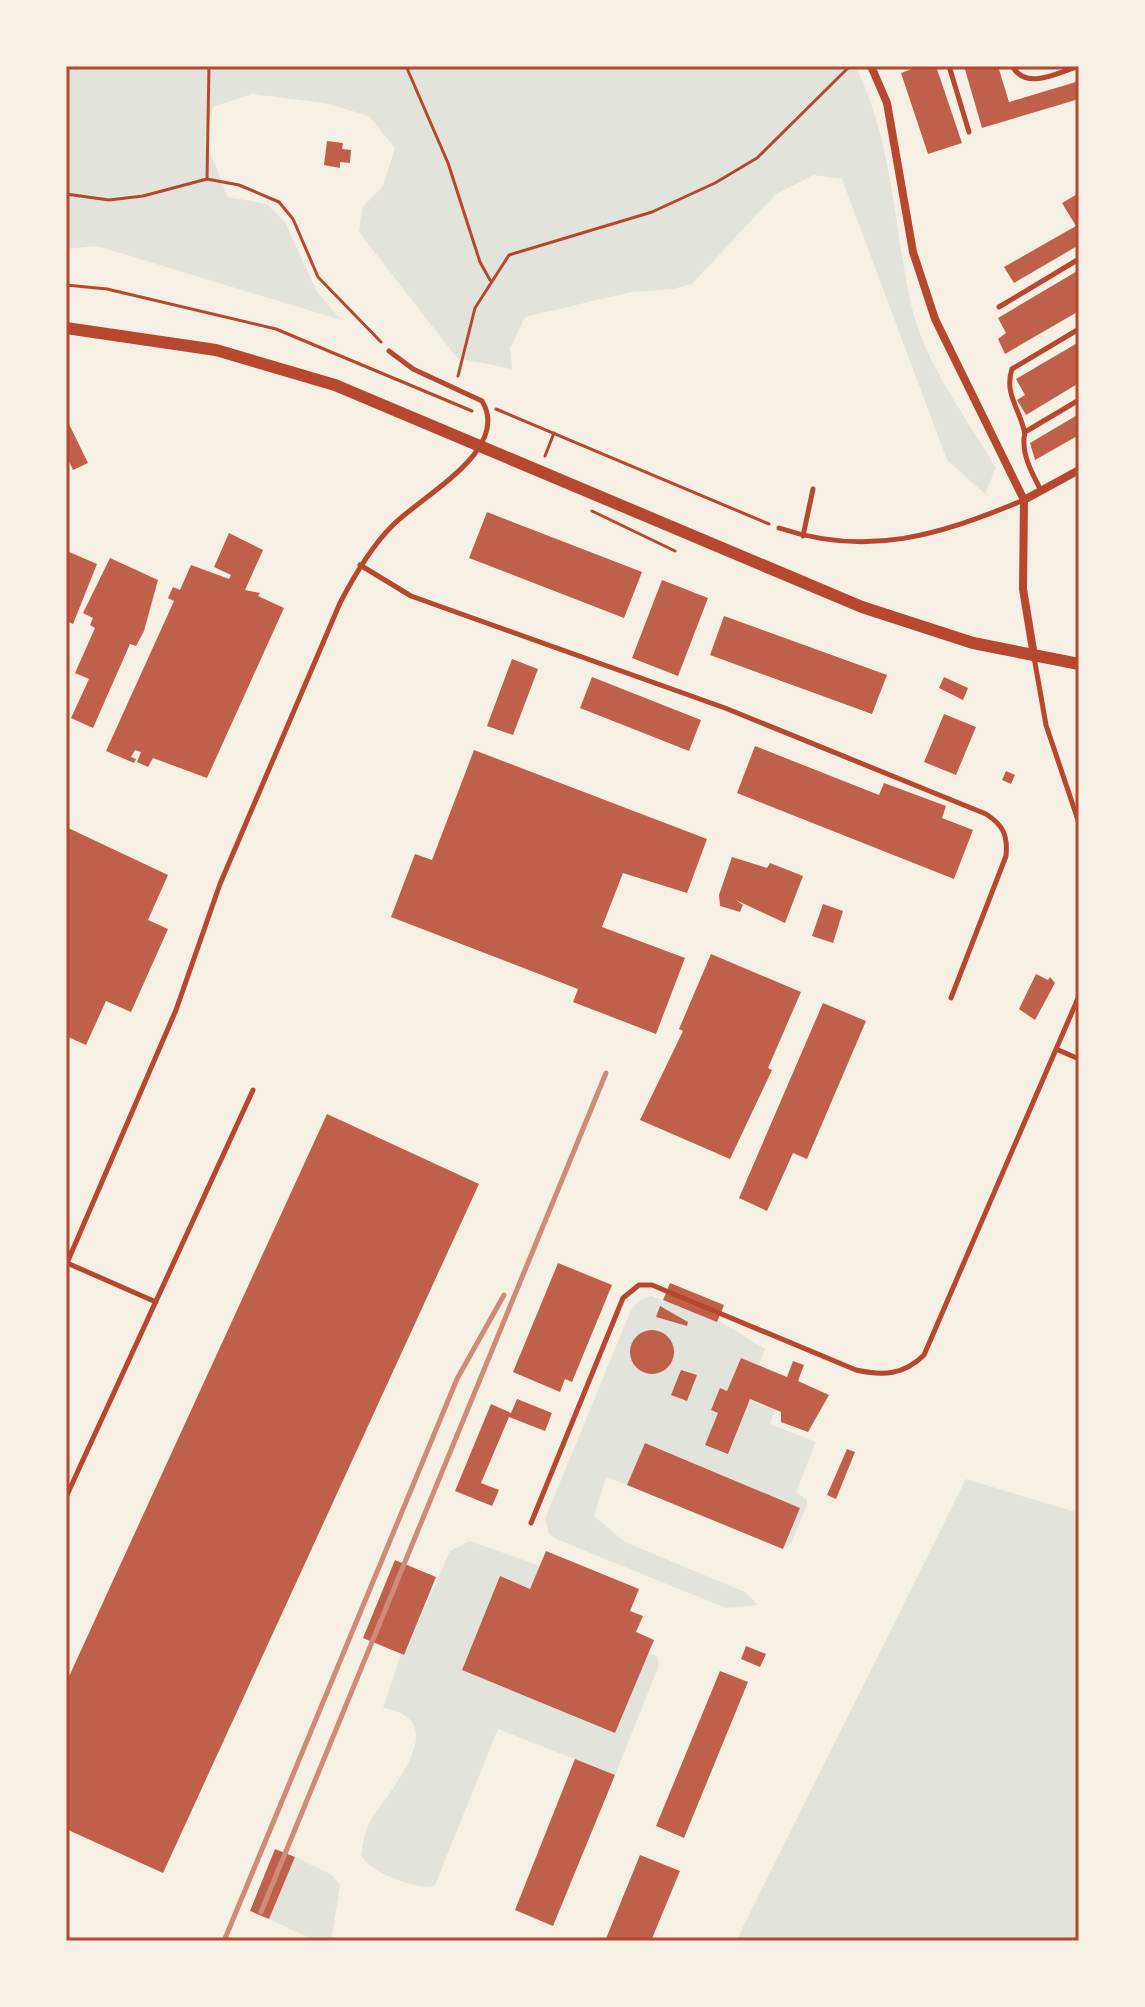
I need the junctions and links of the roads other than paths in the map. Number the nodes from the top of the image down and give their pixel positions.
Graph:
1 (949, 66) edge
2 (1012, 66) edge
3 (1079, 66) edge
4 (874, 67) edge
5 (969, 132) dead end
6 (1079, 259) edge
7 (999, 307) dead end
8 (66, 328) edge
9 (1079, 329) edge
10 (389, 351) road end
11 (1079, 400) edge
12 (1025, 432) junction
13 (483, 446) junction
14 (1079, 470) edge
15 (813, 489) dead end
16 (1041, 491) junction
17 (1024, 500) junction
18 (779, 528) road end
19 (803, 536) junction
20 (360, 565) junction
21 (1034, 656) junction
22 (1079, 664) edge
23 (1079, 823) edge
24 (1079, 996) edge
25 (951, 998) dead end
26 (1056, 1049) junction
27 (1079, 1059) edge
28 (253, 1090) dead end
29 (66, 1263) edge
30 (156, 1302) junction
31 (66, 1497) edge
32 (531, 1523) dead end

1 - 5 lane
2 - 3 lane
4 - 17 street
6 - 7 lane
8 - 13 main road
9 - 12 lane
10 - 13 lane
11 - 12 lane
12 - 16 lane
13 - 20 lane
13 - 21 main road
14 - 16 street
15 - 19 lane
16 - 17 street
17 - 19 lane
17 - 21 street
18 - 19 lane
20 - 25 lane
20 - 29 lane
21 - 22 main road
21 - 23 lane
24 - 26 lane
26 - 27 lane
26 - 32 lane
28 - 30 lane
29 - 30 lane
30 - 31 lane

